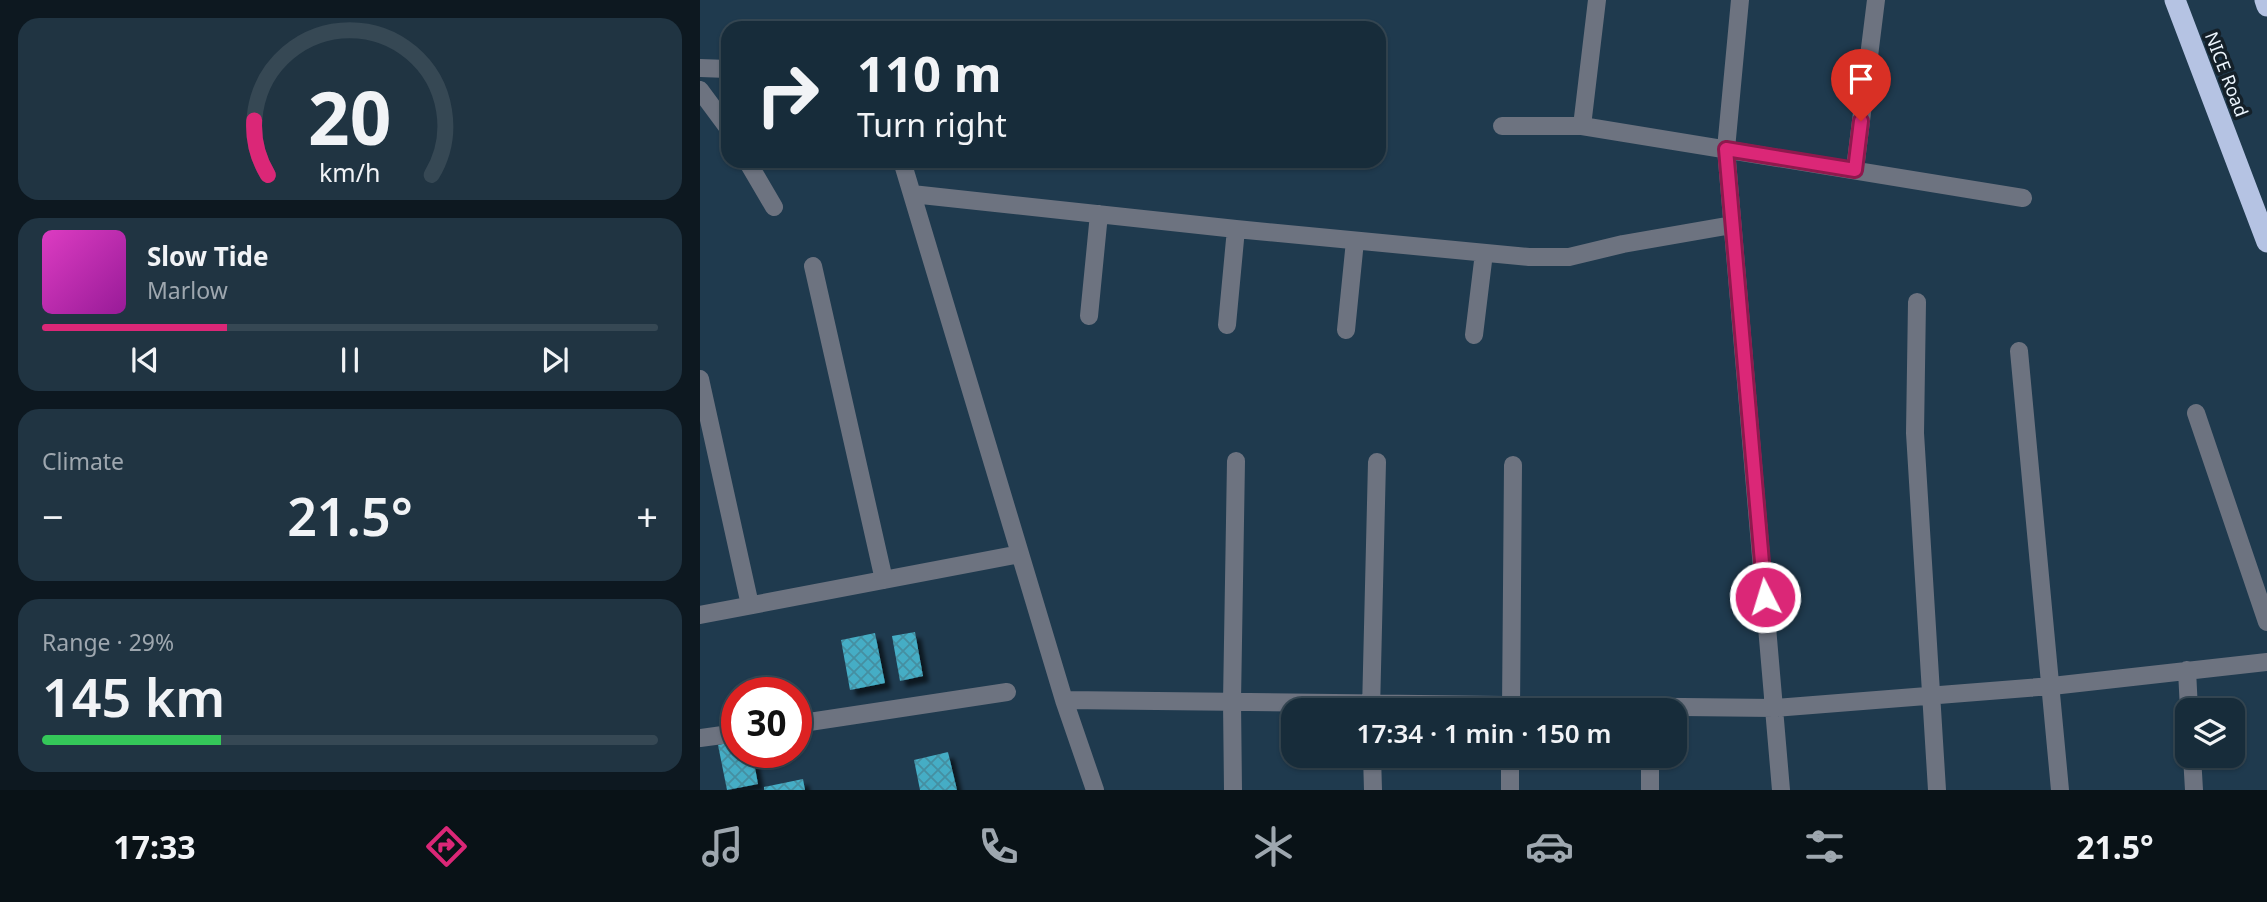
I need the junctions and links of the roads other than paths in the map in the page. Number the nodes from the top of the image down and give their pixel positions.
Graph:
1 (1597, 0) edge
2 (1740, 0) edge
3 (1876, 0) edge
4 (2175, 0) edge
5 (2265, 0) edge
6 (2267, 6) edge
7 (700, 68) edge
8 (721, 69) edge
9 (700, 90) edge
10 (721, 118) edge
11 (1502, 126) dead end
12 (1582, 126) junction
13 (1726, 149) junction
14 (751, 168) edge
15 (904, 168) edge
16 (1855, 170) junction
17 (912, 194) junction
18 (2023, 198) dead end
19 (774, 206) dead end
20 (1098, 214) junction
21 (1732, 225) junction
22 (1236, 229) junction
23 (1355, 241) junction
24 (2267, 242) edge
25 (1484, 253) junction
26 (813, 266) dead end
27 (1917, 302) dead end
28 (1089, 316) dead end
29 (1227, 325) dead end
30 (1346, 330) dead end
31 (1474, 335) dead end
32 (2019, 351) dead end
33 (700, 379) edge
34 (2196, 413) dead end
35 (1236, 461) dead end
36 (1377, 462) dead end
37 (1513, 465) dead end
38 (1020, 554) junction
39 (884, 580) junction
40 (750, 605) junction
41 (700, 615) edge
42 (2267, 622) edge
43 (2267, 662) edge
44 (2187, 670) junction
45 (2052, 686) junction
46 (1007, 692) dead end
47 (1931, 696) junction
48 (1371, 698) edge
49 (1511, 698) edge
50 (2188, 698) edge
51 (1064, 700) junction
52 (1232, 702) junction
53 (1281, 704) edge
54 (1774, 708) junction
55 (1687, 709) edge
56 (812, 722) edge
57 (721, 735) edge
58 (700, 738) edge
59 (1372, 768) edge
60 (1510, 768) edge
61 (1650, 768) edge
62 (2193, 768) edge
63 (1095, 790) edge
64 (1233, 790) edge
65 (1373, 790) edge
66 (1510, 790) edge
67 (1650, 790) edge
68 (1782, 790) edge
69 (1937, 790) edge
70 (2060, 790) edge
71 (2194, 790) edge

1 - 12 street
2 - 13 street
3 - 16 street
4 - 24 highway, NICE Road
5 - 6 highway
7 - 8 street
9 - 10 street
11 - 12 street
12 - 13 street
13 - 16 street
13 - 21 street
14 - 19 street
15 - 17 street
16 - 18 street
17 - 20 street
17 - 38 street
20 - 22 street
20 - 28 street
21 - 25 street
21 - 54 street
22 - 23 street
22 - 29 street
23 - 25 street
23 - 30 street
25 - 31 street
26 - 39 street
27 - 47 street
32 - 45 street
33 - 40 street
34 - 42 street
35 - 52 street
36 - 48 street
37 - 49 street
38 - 39 street
38 - 51 street
39 - 40 street
40 - 41 street
43 - 44 street
44 - 45 street
44 - 50 street
45 - 47 street
45 - 70 street
46 - 56 street
47 - 54 street
47 - 69 street
51 - 52 street
51 - 63 street
52 - 53 street
52 - 64 street
54 - 55 street
54 - 68 street
57 - 58 street
59 - 65 street
60 - 66 street
61 - 67 street
62 - 71 street

